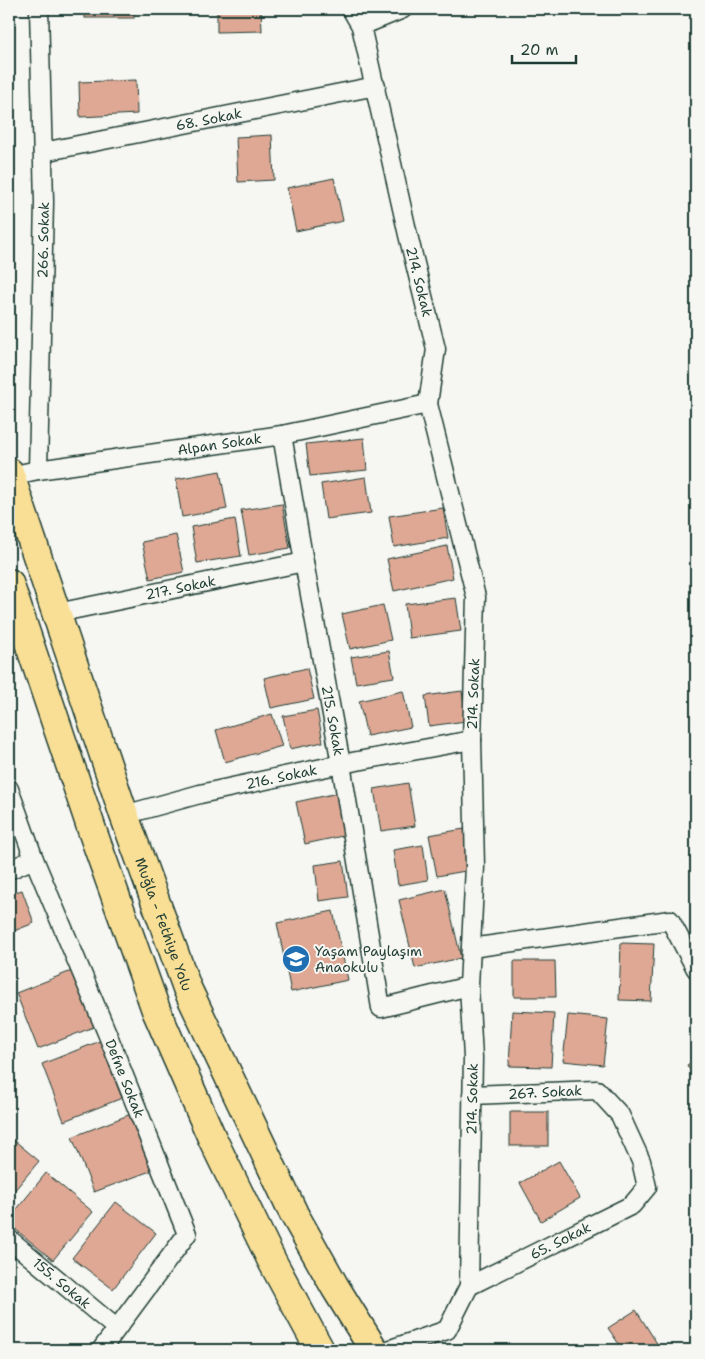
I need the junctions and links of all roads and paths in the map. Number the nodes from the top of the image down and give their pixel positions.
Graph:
1 (39, 9) edge
2 (351, 9) edge
3 (403, 9) edge
4 (361, 26) junction
5 (376, 86) junction
6 (43, 152) junction
7 (428, 404) junction
8 (282, 435) junction
9 (38, 470) junction
10 (9, 474) edge
11 (304, 562) junction
12 (9, 583) edge
13 (57, 613) junction
14 (472, 740) junction
15 (341, 764) junction
16 (9, 789) edge
17 (124, 815) junction
18 (34, 859) junction
19 (9, 870) edge
20 (471, 948) junction
21 (696, 969) edge
22 (470, 986) junction
23 (472, 1095) junction
24 (647, 1187) joint
25 (9, 1239) edge
26 (469, 1286) junction
27 (116, 1328) junction
28 (101, 1350) edge
29 (320, 1350) edge
30 (374, 1350) edge
31 (388, 1350) edge

1 - 6 street, 266. Sokak
2 - 4 street, 214. Sokak
3 - 4 street
4 - 5 street, 214. Sokak
5 - 6 street, 68. Sokak
5 - 7 street, 214. Sokak
6 - 9 street, 266. Sokak
7 - 8 street, Alpan Sokak
7 - 14 street, 214. Sokak
8 - 9 street, Alpan Sokak
8 - 11 street, 215. Sokak
9 - 10 street, Alpan Sokak
10 - 13 highway, Muğla - Fethiye Yolu
11 - 13 street, 217. Sokak
11 - 15 street, 215. Sokak
12 - 29 highway
13 - 17 highway, Muğla - Fethiye Yolu
14 - 15 street, 216. Sokak
14 - 20 street, 214. Sokak
15 - 17 street, 216. Sokak
15 - 22 street, 215. Sokak
16 - 18 street, Defne Sokak
17 - 30 highway, Muğla - Fethiye Yolu
18 - 19 street
18 - 27 street, Defne Sokak
20 - 21 street
20 - 22 street, 214. Sokak
22 - 23 street, 214. Sokak
23 - 24 street, 267. Sokak
23 - 26 street, 214. Sokak
24 - 26 street, 65. Sokak
25 - 27 street, 155. Sokak
26 - 31 street, 214. Sokak
27 - 28 street, Defne Sokak

